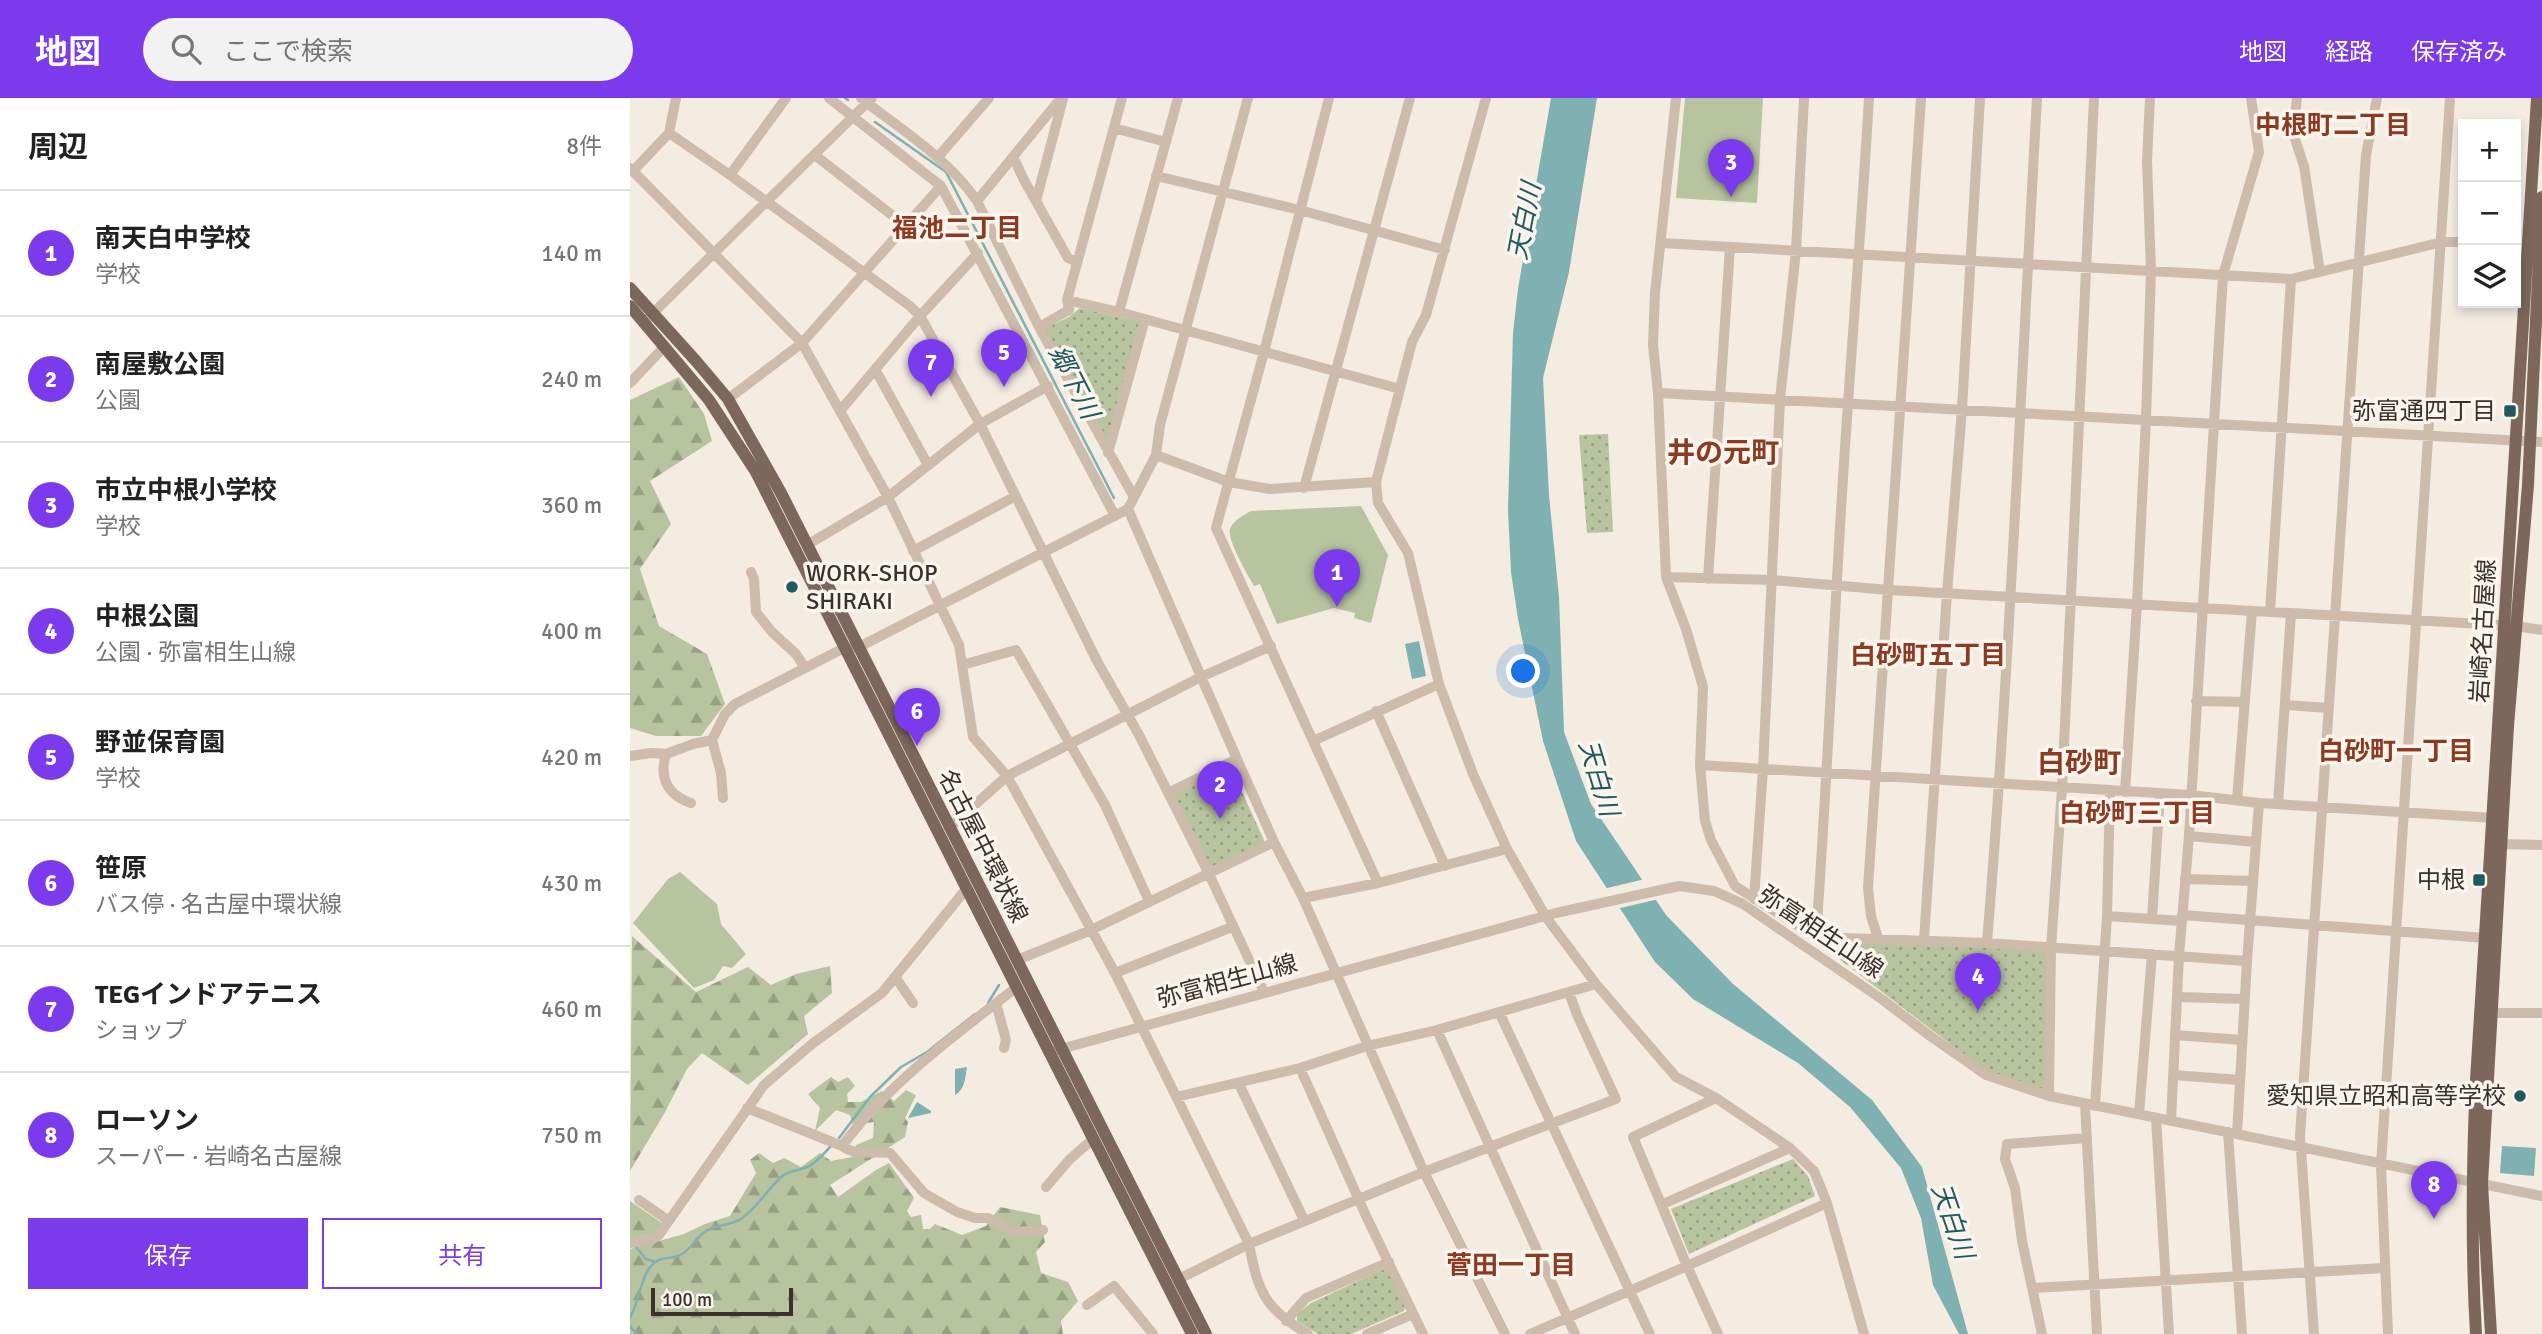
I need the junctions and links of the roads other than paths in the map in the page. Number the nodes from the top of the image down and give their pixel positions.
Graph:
1 (676, 98) edge
2 (786, 98) edge
3 (828, 98) edge
4 (989, 98) edge
5 (1062, 98) edge
6 (1122, 98) edge
7 (1178, 98) edge
8 (1248, 98) edge
9 (1329, 98) edge
10 (1410, 98) edge
11 (1486, 98) edge
12 (1676, 98) edge
13 (1804, 98) edge
14 (1869, 98) edge
15 (1921, 98) edge
16 (1980, 98) edge
17 (2037, 98) edge
18 (2094, 98) edge
19 (2150, 98) edge
20 (2251, 98) edge
21 (2297, 98) edge
22 (2377, 98) edge
23 (2450, 98) edge
24 (2537, 98) edge
25 (867, 100) edge
26 (853, 118) junction
27 (1114, 128) junction
28 (669, 134) junction
29 (1166, 142) junction
30 (816, 156) junction
31 (938, 157) junction
32 (1013, 157) junction
33 (631, 169) edge
34 (730, 175) junction
35 (1156, 176) junction
36 (942, 186) junction
37 (1221, 192) junction
38 (2542, 197) edge
39 (977, 201) junction
40 (1035, 201) junction
41 (767, 203) junction
42 (1300, 210) junction
43 (905, 226) junction
44 (1374, 230) junction
45 (2442, 242) junction
46 (2458, 242) edge
47 (1661, 243) junction
48 (2531, 246) edge
49 (1730, 247) junction
50 (1445, 250) junction
51 (1796, 251) junction
52 (978, 253) junction
53 (713, 254) junction
54 (1860, 254) junction
55 (1912, 257) junction
56 (1970, 261) junction
57 (1077, 262) junction
58 (2358, 262) junction
59 (2027, 264) junction
60 (2086, 267) junction
61 (2151, 271) junction
62 (864, 272) junction
63 (2320, 272) junction
64 (2223, 275) junction
65 (2291, 279) junction
66 (630, 288) edge
67 (1067, 299) junction
68 (630, 306) edge
69 (1119, 312) junction
70 (920, 316) junction
71 (649, 317) junction
72 (1145, 319) junction
73 (1038, 327) junction
74 (1185, 332) junction
75 (802, 343) junction
76 (665, 346) junction
77 (1264, 352) junction
78 (875, 369) junction
79 (1336, 371) junction
80 (630, 383) edge
81 (1048, 386) junction
82 (1400, 389) junction
83 (1658, 393) junction
84 (1719, 396) junction
85 (728, 399) junction
86 (1780, 399) junction
87 (1848, 403) junction
88 (1902, 406) junction
89 (1962, 409) junction
90 (840, 411) junction
91 (2019, 412) junction
92 (2079, 416) junction
93 (2146, 419) junction
94 (2214, 423) junction
95 (980, 424) junction
96 (2282, 426) junction
97 (2346, 430) junction
98 (2429, 434) junction
99 (2515, 439) junction
100 (2536, 441) edge
101 (1108, 453) junction
102 (1156, 455) junction
103 (928, 465) junction
104 (1229, 482) junction
105 (1376, 482) junction
106 (1304, 488) junction
107 (1016, 496) junction
108 (888, 497) junction
109 (1134, 497) junction
110 (1128, 509) junction
111 (1115, 516) junction
112 (807, 545) junction
113 (914, 551) junction
114 (1044, 552) junction
115 (751, 572) dead end
116 (1666, 577) junction
117 (1708, 579) junction
118 (1771, 580) junction
119 (1838, 584) junction
120 (1889, 590) junction
121 (1947, 593) junction
122 (2012, 597) junction
123 (2070, 600) junction
124 (939, 604) junction
125 (2137, 604) junction
126 (2201, 608) junction
127 (2252, 611) junction
128 (2270, 612) junction
129 (2291, 613) junction
130 (2335, 615) junction
131 (2417, 620) junction
132 (2509, 625) junction
133 (2542, 630) edge
134 (1271, 646) junction
135 (859, 647) junction
136 (845, 648) junction
137 (962, 665) junction
138 (805, 668) junction
139 (1201, 677) junction
140 (1439, 684) junction
141 (2196, 701) junction
142 (2245, 702) junction
143 (2285, 705) junction
144 (2329, 708) junction
145 (1376, 711) junction
146 (1127, 714) junction
147 (712, 740) junction
148 (1314, 741) junction
149 (1070, 744) junction
150 (666, 754) junction
151 (630, 757) edge
152 (1237, 759) junction
153 (1700, 765) junction
154 (1763, 769) junction
155 (1828, 773) junction
156 (1007, 776) junction
157 (1877, 776) junction
158 (1934, 780) junction
159 (2000, 784) junction
160 (2062, 788) junction
161 (2110, 791) junction
162 (2125, 792) junction
163 (1168, 793) junction
164 (2160, 793) junction
165 (2191, 795) junction
166 (723, 798) dead end
167 (2237, 800) junction
168 (691, 803) dead end
169 (2259, 803) junction
170 (2278, 804) junction
171 (2323, 807) junction
172 (2404, 812) junction
173 (2494, 818) junction
174 (949, 828) junction
175 (2189, 836) junction
176 (1274, 842) junction
177 (2256, 842) junction
178 (2501, 844) junction
179 (2542, 845) edge
180 (1507, 849) junction
181 (1444, 866) junction
182 (1209, 874) junction
183 (2185, 878) junction
184 (2253, 881) junction
185 (1378, 883) junction
186 (967, 888) junction
187 (1303, 898) junction
188 (1755, 899) junction
189 (1149, 901) junction
190 (1551, 915) junction
191 (2107, 916) junction
192 (2182, 918) junction
193 (2152, 919) junction
194 (2250, 921) junction
195 (2316, 926) junction
196 (1232, 927) junction
197 (1091, 929) junction
198 (2395, 929) junction
199 (1816, 937) junction
200 (1878, 938) junction
201 (2486, 938) junction
202 (1924, 940) junction
203 (1987, 943) junction
204 (2052, 948) junction
205 (2103, 951) junction
206 (2152, 954) junction
207 (2179, 956) junction
208 (1017, 960) junction
209 (2247, 961) junction
210 (1115, 973) junction
211 (1336, 973) junction
212 (896, 978) junction
213 (1596, 984) junction
214 (1017, 987) junction
215 (1264, 992) junction
216 (1569, 993) junction
217 (2177, 997) junction
218 (2245, 999) junction
219 (913, 1003) dead end
220 (996, 1003) junction
221 (1499, 1012) junction
222 (2491, 1013) junction
223 (2542, 1013) edge
224 (1142, 1027) junction
225 (1437, 1030) junction
226 (2175, 1035) junction
227 (2242, 1040) junction
228 (1367, 1046) junction
229 (1004, 1048) dead end
230 (1056, 1050) junction
231 (1300, 1068) junction
232 (2173, 1075) junction
233 (2240, 1080) junction
234 (1239, 1084) junction
235 (2049, 1096) junction
236 (1176, 1097) junction
237 (1716, 1098) junction
238 (2090, 1105) junction
239 (747, 1108) junction
240 (2139, 1114) junction
241 (2156, 1118) junction
242 (2171, 1121) junction
243 (1550, 1123) junction
244 (2233, 1133) junction
245 (2087, 1138) junction
246 (1093, 1139) junction
247 (842, 1146) junction
248 (1490, 1147) junction
249 (1790, 1148) junction
250 (2301, 1148) junction
251 (2381, 1165) junction
252 (1424, 1172) junction
253 (2476, 1183) junction
254 (1046, 1187) dead end
255 (2542, 1196) edge
256 (639, 1199) dead end
257 (1359, 1199) junction
258 (1827, 1203) junction
259 (1663, 1204) junction
260 (1304, 1220) junction
261 (669, 1221) junction
262 (1043, 1230) dead end
263 (630, 1243) edge
264 (1249, 1244) junction
265 (1389, 1262) junction
266 (1688, 1266) junction
267 (2384, 1268) junction
268 (2311, 1272) junction
269 (2238, 1277) junction
270 (1180, 1279) junction
271 (2166, 1281) junction
272 (2094, 1284) junction
273 (2033, 1289) junction
274 (1631, 1291) junction
275 (1087, 1305) dead end
276 (1413, 1314) junction
277 (1567, 1317) junction
278 (1286, 1321) junction
279 (1153, 1334) edge
280 (1192, 1334) edge
281 (1206, 1334) edge
282 (1308, 1334) edge
283 (1367, 1334) edge
284 (1423, 1334) edge
285 (1505, 1334) edge
286 (1530, 1334) edge
287 (1575, 1334) edge
288 (1650, 1334) edge
289 (1718, 1334) edge
290 (1864, 1334) edge
291 (2042, 1334) edge
292 (2097, 1334) edge
293 (2169, 1334) edge
294 (2242, 1334) edge
295 (2314, 1334) edge
296 (2388, 1334) edge
297 (2476, 1334) edge
298 (2491, 1334) edge

1 - 28 street
2 - 34 street
3 - 26 street
4 - 31 street
5 - 32 street
5 - 40 street
6 - 27 street
7 - 29 street
8 - 37 street
9 - 42 street
10 - 44 street
11 - 50 street
12 - 47 street
13 - 51 street
14 - 54 street
15 - 55 street
16 - 56 street
17 - 59 street
18 - 60 street
19 - 61 street
20 - 64 street
21 - 63 street
22 - 58 street
23 - 45 street
24 - 48 main road, 岩崎名古屋線
25 - 26 street
25 - 31 street
26 - 30 street
26 - 36 street
27 - 29 street
27 - 57 street
28 - 33 street
28 - 34 street
29 - 35 street
30 - 41 street
30 - 43 street
31 - 39 street
32 - 39 street
32 - 40 street
33 - 53 street
34 - 41 street
35 - 37 street
35 - 69 street
36 - 43 street
36 - 52 street
37 - 42 street
37 - 74 street
38 - 48 main road, 岩崎名古屋線
39 - 73 street
40 - 57 street
41 - 53 street
41 - 62 street
42 - 44 street
42 - 77 street
43 - 62 street
44 - 50 street
44 - 79 street
45 - 46 street
45 - 58 street
45 - 98 street
47 - 49 street
47 - 83 street
48 - 99 main road, 岩崎名古屋線
48 - 100 main road, 岩崎名古屋線
49 - 51 street
49 - 84 street
50 - 82 street
51 - 54 street
51 - 86 street
52 - 70 street
52 - 81 street
53 - 71 street
53 - 75 street
54 - 55 street
54 - 87 street
55 - 56 street
55 - 88 street
56 - 59 street
56 - 89 street
57 - 67 street
58 - 63 street
58 - 97 street
59 - 60 street
59 - 91 street
60 - 61 street
60 - 92 street
61 - 64 street
61 - 93 street
62 - 70 street
62 - 75 street
63 - 65 street
64 - 65 street
64 - 94 street
65 - 96 street
66 - 71 main road, 名古屋中環状線
67 - 69 street
67 - 73 street
68 - 71 main road, 名古屋中環状線
69 - 72 street
70 - 78 street
70 - 95 street
71 - 76 main road, 名古屋中環状線
71 - 85 main road, 名古屋中環状線
72 - 74 street
72 - 101 street
73 - 101 street
74 - 77 street
74 - 102 street
75 - 85 street
75 - 90 street
76 - 80 street
76 - 136 main road, 名古屋中環状線
77 - 79 street
77 - 104 street
78 - 90 street
78 - 103 street
79 - 82 street
79 - 106 street
81 - 95 street
81 - 111 street
82 - 105 street
83 - 84 street
83 - 116 street
84 - 86 street
84 - 117 street
85 - 112 main road, 名古屋中環状線
86 - 87 street
86 - 118 street
87 - 88 street
87 - 119 street
88 - 89 street
88 - 120 street
89 - 91 street
89 - 121 street
90 - 108 street
91 - 92 street
91 - 122 street
92 - 93 street
92 - 123 street
93 - 94 street
93 - 125 street
94 - 96 street
94 - 126 street
95 - 103 street
95 - 107 street
96 - 97 street
96 - 128 street
97 - 98 street
97 - 130 street
98 - 99 street
98 - 131 street
99 - 100 street
99 - 132 main road, 岩崎名古屋線
100 - 132 main road, 岩崎名古屋線
101 - 109 street
102 - 104 street
102 - 109 street
103 - 108 street
104 - 106 street
104 - 134 street
105 - 106 street
105 - 140 street
107 - 113 street
107 - 114 street
108 - 112 street
108 - 113 street
109 - 110 street
110 - 111 street
110 - 139 street
111 - 114 street
112 - 135 main road, 名古屋中環状線
113 - 124 street
114 - 124 street
114 - 146 street
115 - 138 street
116 - 117 street
116 - 153 street
117 - 118 street
118 - 119 street
118 - 154 street
119 - 120 street
119 - 155 street
120 - 121 street
120 - 157 street
121 - 122 street
121 - 158 street
122 - 123 street
122 - 159 street
123 - 125 street
123 - 160 street
124 - 135 street
124 - 137 street
125 - 126 street
125 - 162 street
126 - 127 street
126 - 141 street
127 - 128 street
127 - 142 street
128 - 129 street
129 - 130 street
129 - 143 street
130 - 131 street
130 - 144 street
131 - 132 street
131 - 172 street
132 - 133 street
132 - 173 main road, 岩崎名古屋線
132 - 178 main road, 岩崎名古屋線
134 - 139 street
134 - 148 street
135 - 136 street
135 - 174 main road, 名古屋中環状線
136 - 138 street
136 - 186 main road, 名古屋中環状線
137 - 149 street
137 - 156 street
138 - 147 street
139 - 146 street
139 - 152 street
140 - 145 street
140 - 180 street
141 - 142 street
141 - 165 street
142 - 167 street
143 - 144 street
143 - 170 street
144 - 171 street
145 - 148 street
145 - 181 street
146 - 149 street
146 - 163 street
147 - 150 street
147 - 166 street
148 - 185 street
149 - 156 street
149 - 189 street
150 - 151 street
150 - 168 street
152 - 163 street
152 - 176 street
153 - 154 street
153 - 188 street
154 - 155 street
154 - 188 street
155 - 157 street
155 - 199 street
156 - 174 street
156 - 197 street
157 - 158 street
157 - 200 street
158 - 159 street
158 - 202 street
159 - 160 street
159 - 203 street
160 - 161 street
160 - 204 street
161 - 162 street
161 - 191 street
162 - 164 street
163 - 182 street
164 - 165 street
164 - 193 street
165 - 167 street
165 - 175 street
167 - 169 street
169 - 170 street
169 - 177 street
170 - 171 street
171 - 172 street
171 - 195 street
172 - 173 street
172 - 198 street
173 - 201 main road, 岩崎名古屋線
174 - 208 main road, 名古屋中環状線
175 - 177 street
175 - 183 street
176 - 182 street
176 - 187 street
177 - 184 street
178 - 179 street
178 - 222 main road, 岩崎名古屋線
180 - 181 street
180 - 190 street
181 - 185 street
182 - 189 street
182 - 196 street
183 - 184 street
183 - 192 street
184 - 194 street
185 - 187 street
186 - 212 street
186 - 214 main road, 名古屋中環状線
187 - 211 street
188 - 199 street
189 - 197 street
190 - 211 street, 弥富相生山線
190 - 213 street
190 - 235 street, 弥富相生山線
191 - 193 street
191 - 205 street
192 - 193 street
192 - 194 street
192 - 207 street
194 - 195 street
194 - 209 street
195 - 198 street
195 - 250 street
196 - 210 street
196 - 215 street
197 - 208 street
197 - 210 street
198 - 201 street
198 - 251 street
199 - 200 street
200 - 202 street
201 - 253 main road, 岩崎名古屋線
202 - 203 street
203 - 204 street
204 - 205 street
204 - 235 street
205 - 206 street
205 - 238 street
206 - 207 street
206 - 240 street
207 - 209 street
207 - 217 street
208 - 230 main road, 名古屋中環状線
209 - 218 street
210 - 224 street
211 - 215 street, 弥富相生山線
211 - 228 street
212 - 219 street
212 - 239 street
213 - 216 street
213 - 237 street
214 - 220 street
214 - 230 main road, 名古屋中環状線
215 - 224 street, 弥富相生山線
216 - 221 street
216 - 243 street
217 - 218 street
217 - 226 street
218 - 227 street
220 - 229 street
220 - 247 street
221 - 225 street
221 - 243 street
222 - 223 street
222 - 253 main road, 岩崎名古屋線
224 - 230 street, 弥富相生山線
224 - 236 street
225 - 228 street
225 - 248 street
226 - 227 street
226 - 232 street
227 - 233 street
228 - 231 street
228 - 252 street
230 - 246 main road, 名古屋中環状線
230 - 270 main road, 名古屋中環状線
231 - 234 street
231 - 257 street
232 - 233 street
232 - 242 street
233 - 244 street
234 - 236 street
234 - 260 street
235 - 238 street, 弥富相生山線
236 - 264 street
237 - 249 street
237 - 259 street
238 - 240 street, 弥富相生山線
238 - 245 street
239 - 247 street
239 - 261 street
240 - 241 street, 弥富相生山線
241 - 242 street, 弥富相生山線
241 - 271 street
242 - 244 street, 弥富相生山線
243 - 248 street
243 - 274 street
244 - 250 street, 弥富相生山線
244 - 269 street
245 - 272 street
245 - 273 street
246 - 254 street
246 - 280 main road, 名古屋中環状線
247 - 262 street
248 - 252 street
248 - 277 street
249 - 258 street
249 - 259 street
250 - 251 street, 弥富相生山線
250 - 268 street
251 - 253 street, 弥富相生山線
251 - 267 street
252 - 257 street
252 - 285 street
253 - 255 street, 弥富相生山線
253 - 297 main road, 岩崎名古屋線
253 - 298 main road, 岩崎名古屋線
256 - 261 street
257 - 260 street
257 - 265 street
258 - 266 street
258 - 290 street
259 - 266 street
260 - 264 street
261 - 263 street
264 - 270 street
264 - 278 street
265 - 276 street
265 - 278 street
266 - 274 street
266 - 289 street
267 - 268 street
267 - 296 street
268 - 269 street
268 - 295 street
269 - 271 street
269 - 294 street
270 - 281 main road, 名古屋中環状線
271 - 272 street
271 - 293 street
272 - 273 street
272 - 292 street
273 - 291 street
274 - 277 street
274 - 288 street
275 - 279 street
276 - 283 street
276 - 284 street
277 - 286 street
277 - 287 street
278 - 282 street

